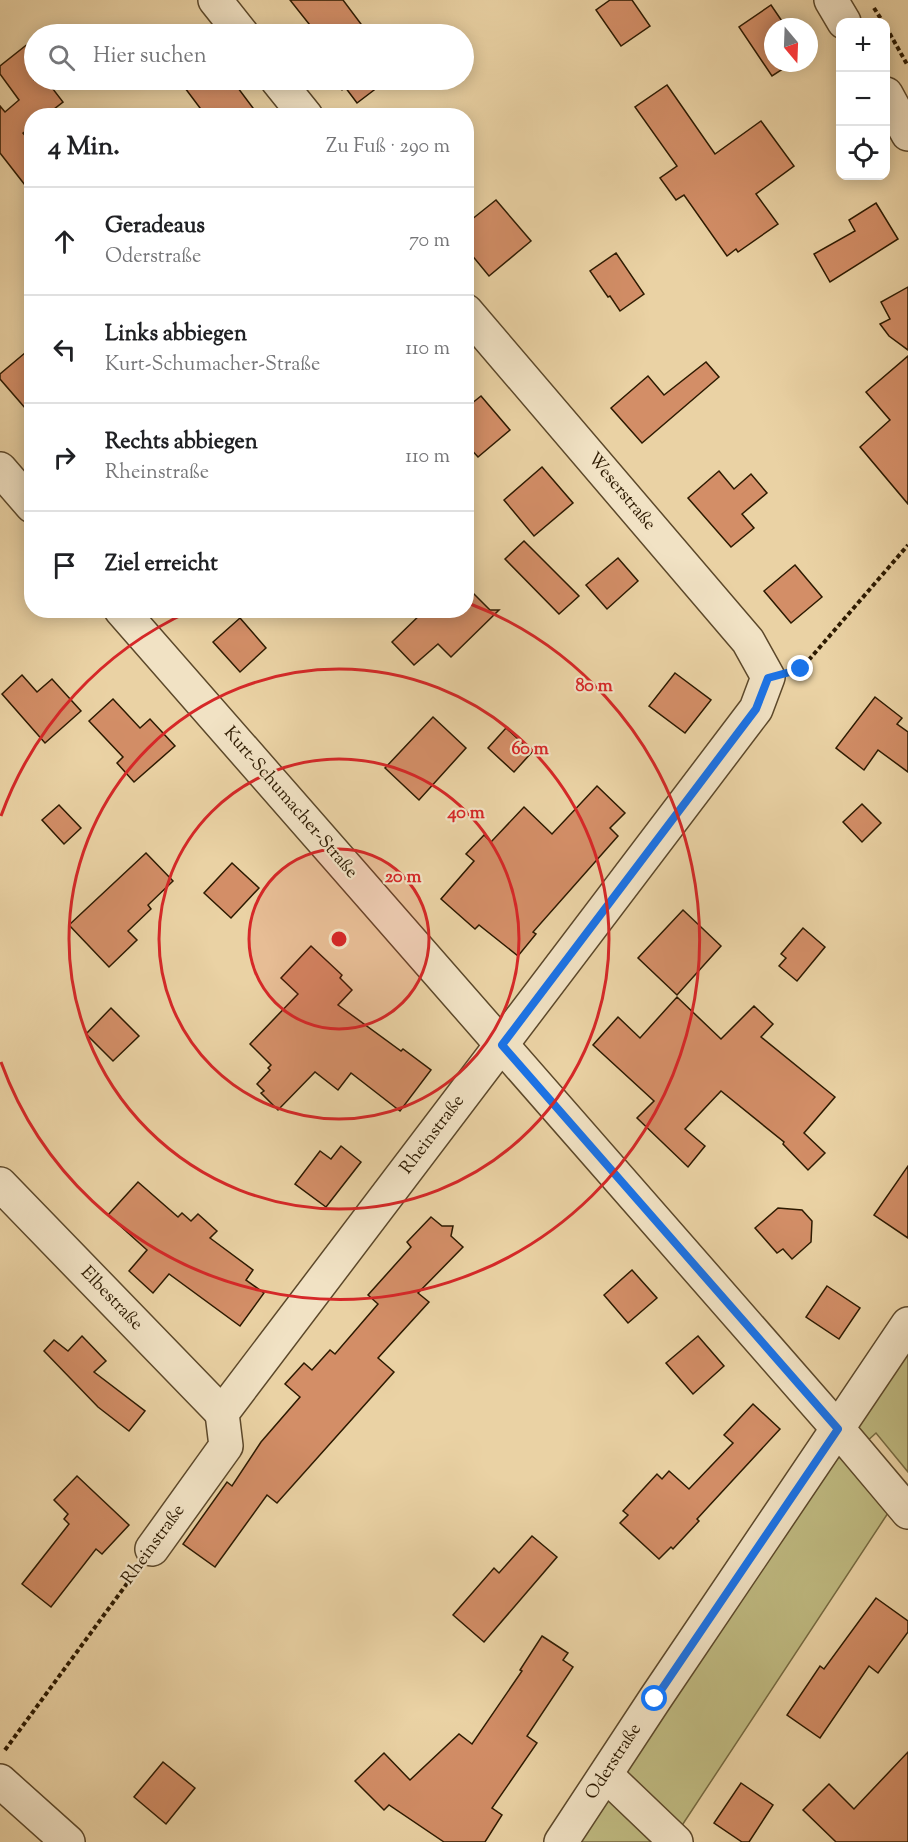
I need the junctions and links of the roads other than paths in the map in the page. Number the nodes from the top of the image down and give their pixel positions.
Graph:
1 (215, 0) edge
2 (831, 0) edge
3 (842, 18) edge
4 (234, 24) edge
5 (286, 90) edge
6 (890, 103) edge
7 (300, 108) edge
8 (908, 134) edge
9 (474, 320) edge
10 (0, 469) edge
11 (24, 497) edge
12 (128, 618) edge
13 (768, 678) joint
14 (502, 1045) junction
15 (0, 1184) edge
16 (908, 1324) edge
17 (222, 1413) junction
18 (838, 1429) junction
19 (908, 1512) edge
20 (152, 1549) road end
21 (606, 1775) junction
22 (0, 1781) edge
23 (68, 1842) edge
24 (561, 1842) edge
25 (676, 1842) edge

1 - 4 street
2 - 3 street
5 - 7 street
6 - 8 street
9 - 13 street, Weserstraße
10 - 11 street
12 - 14 street, Kurt-Schumacher-Straße
13 - 14 street, Rheinstraße
14 - 17 street, Rheinstraße
14 - 18 street, Kurt-Schumacher-Straße
15 - 17 street, Elbestraße
16 - 18 street, Oderstraße
17 - 20 street, Rheinstraße
18 - 19 street, Kurt-Schumacher-Straße
18 - 21 street, Oderstraße
21 - 24 street, Oderstraße
21 - 25 street
22 - 23 street

